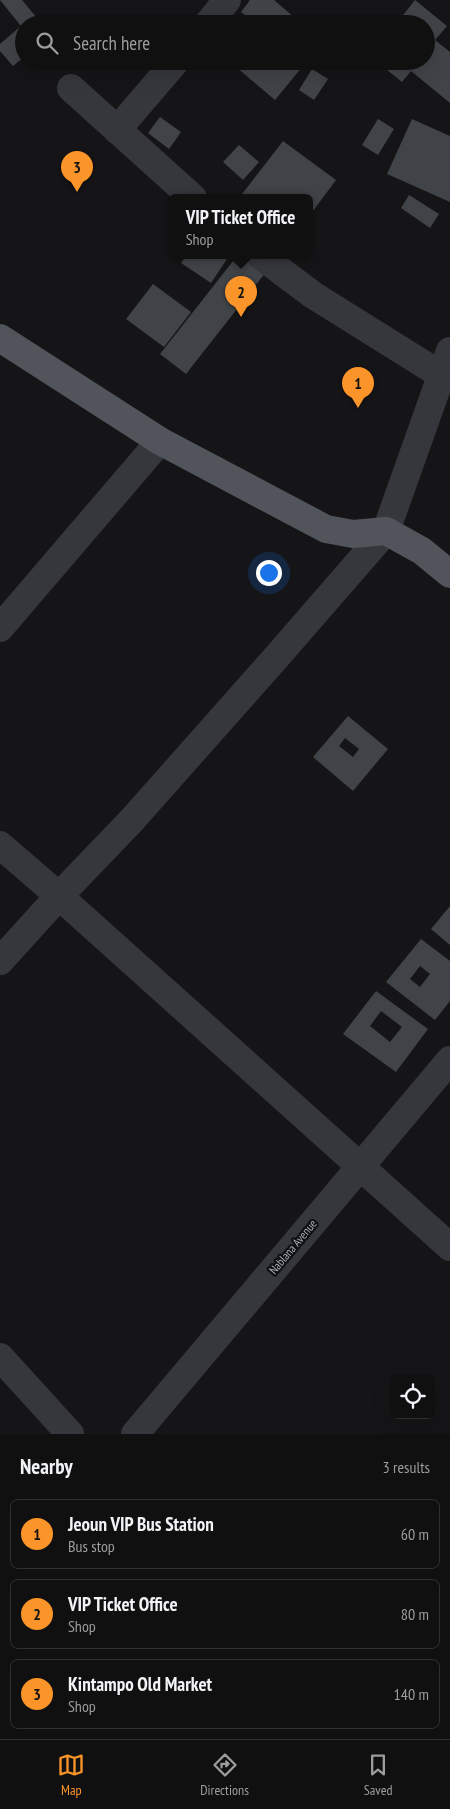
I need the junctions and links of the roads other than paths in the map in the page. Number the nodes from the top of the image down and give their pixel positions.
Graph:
1 (227, 0) edge
2 (215, 15) edge
3 (168, 70) edge
4 (71, 88) dead end
5 (117, 130) junction
6 (189, 194) edge
7 (265, 259) edge
8 (0, 338) edge
9 (446, 363) edge
10 (160, 441) junction
11 (386, 531) junction
12 (450, 574) edge
13 (0, 628) edge
14 (0, 845) edge
15 (59, 896) junction
16 (0, 961) edge
17 (450, 1060) edge
18 (362, 1166) junction
19 (450, 1247) edge
20 (0, 1357) edge
21 (70, 1434) edge
22 (135, 1434) edge

1 - 2 street
3 - 5 street
4 - 5 street
5 - 6 street
7 - 9 street
8 - 10 main road
9 - 11 street
10 - 11 main road
10 - 13 street
11 - 12 main road
11 - 15 street
14 - 15 street
15 - 16 street
15 - 18 street
17 - 18 street, Nablana Avenue
18 - 19 street
18 - 22 street, Nablana Avenue
20 - 21 street

